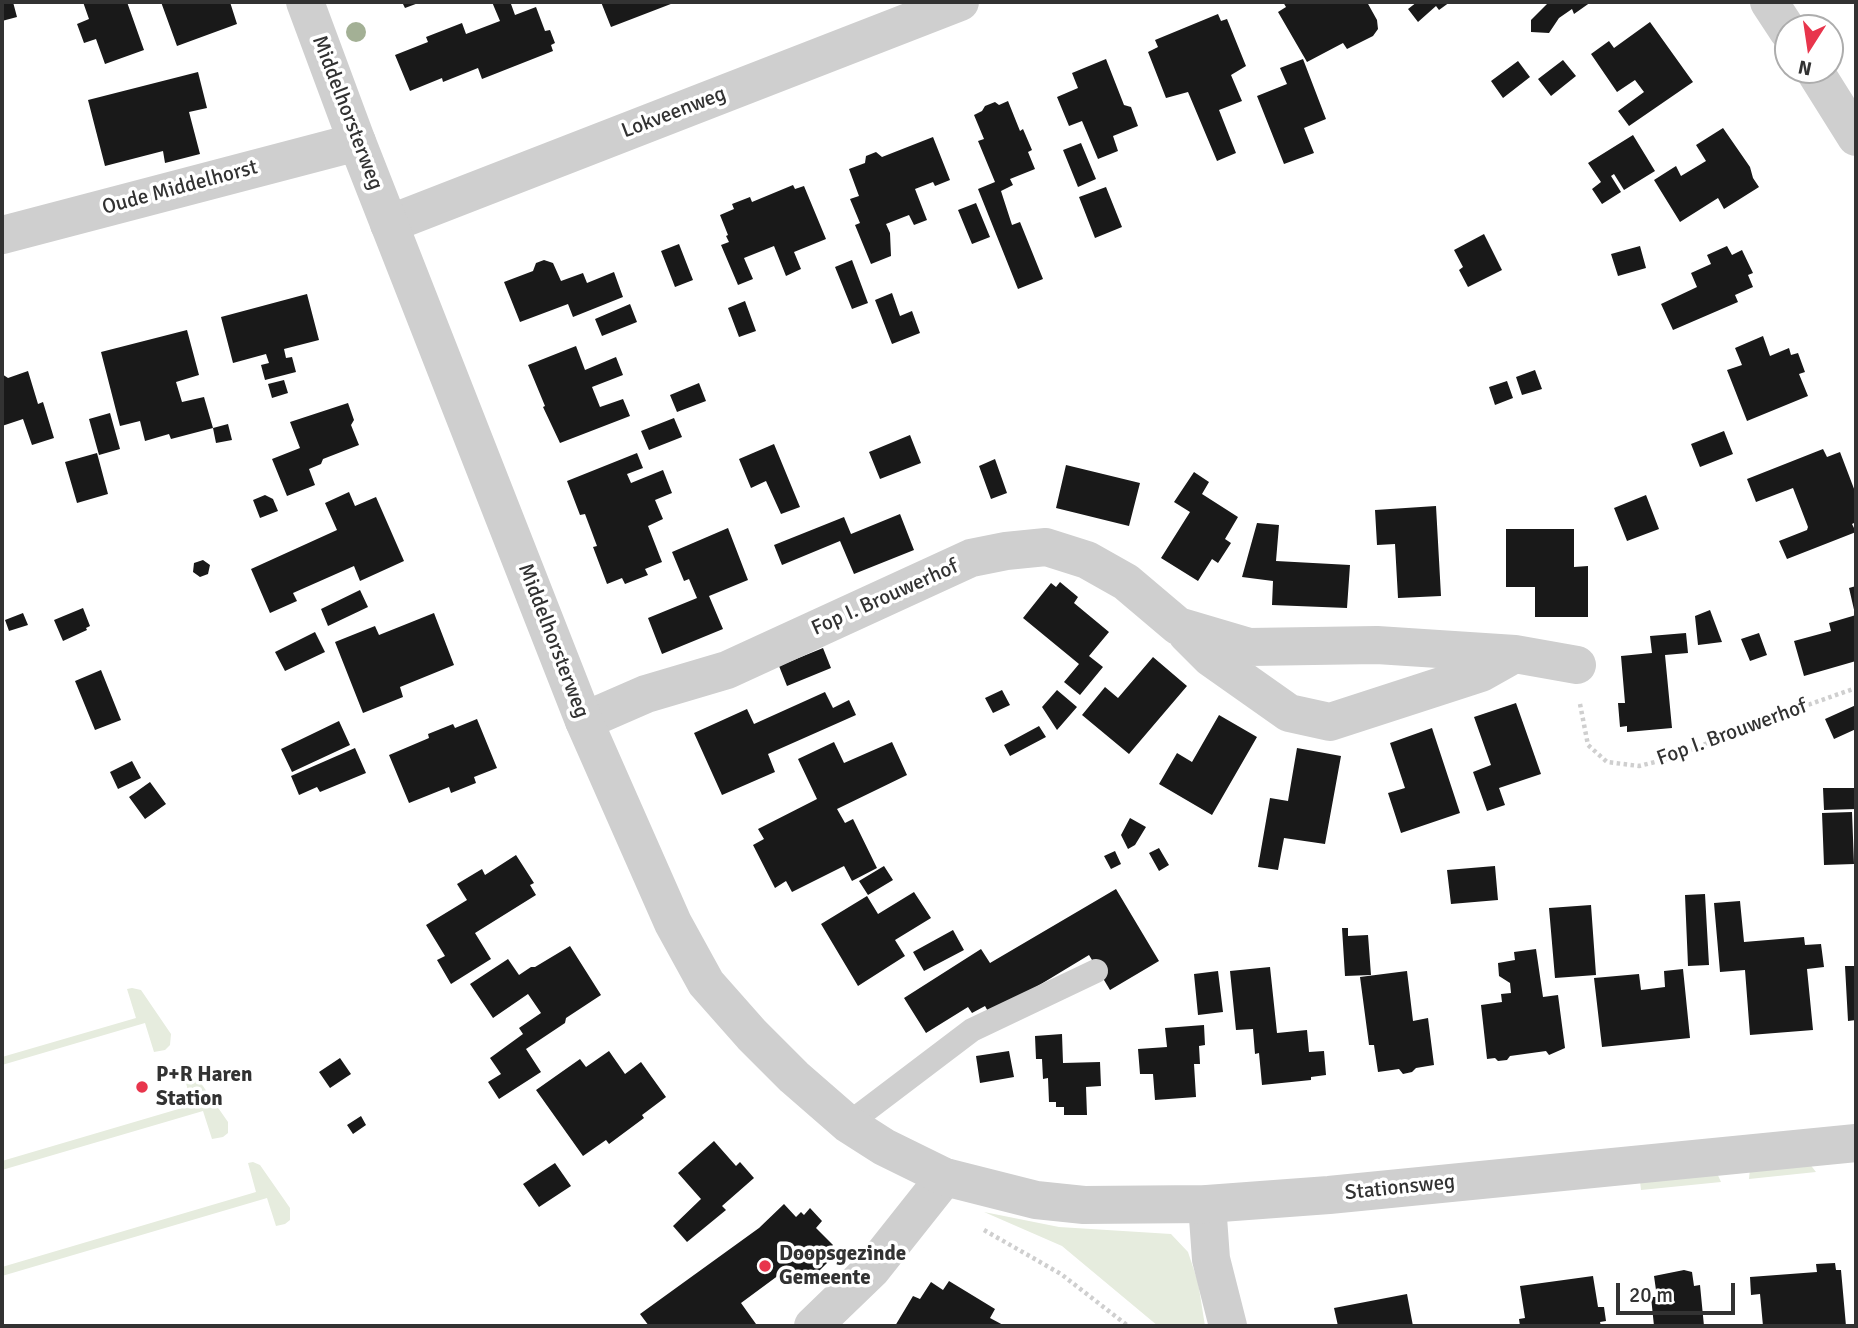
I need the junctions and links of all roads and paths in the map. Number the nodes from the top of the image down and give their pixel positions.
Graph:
1 (305, 2) edge
2 (960, 2) edge
3 (1823, 84) edge
4 (1856, 137) edge
5 (357, 142) junction
6 (389, 224) junction
7 (2, 235) edge
8 (1178, 626) junction
9 (1377, 645) junction
10 (1515, 654) junction
11 (1577, 666) joint
12 (1856, 688) edge
13 (1388, 704) junction
14 (584, 721) junction
15 (1096, 971) dead end
16 (848, 1124) junction
17 (1856, 1143) edge
18 (937, 1188) junction
19 (1207, 1204) junction
20 (813, 1326) edge
21 (1128, 1326) edge
22 (1228, 1326) edge

1 - 5 street, Middelhorsterweg
2 - 6 street, Lokveenweg
3 - 4 street
5 - 6 street, Middelhorsterweg
5 - 7 street, Oude Middelhorst
6 - 14 street, Middelhorsterweg
8 - 9 street, Fop I. Brouwerhof
8 - 13 street, Fop I. Brouwerhof
8 - 14 street, Fop I. Brouwerhof
9 - 10 street, Fop I. Brouwerhof
9 - 13 street
10 - 11 street, Fop I. Brouwerhof
10 - 13 street, Fop I. Brouwerhof
11 - 12 path, Fop I. Brouwerhof
14 - 16 street, Middelhorsterweg
15 - 16 lane
16 - 18 street, Middelhorsterweg
17 - 19 street, Stationsweg
18 - 19 street, Stationsweg
18 - 20 street
18 - 21 path
19 - 22 street

